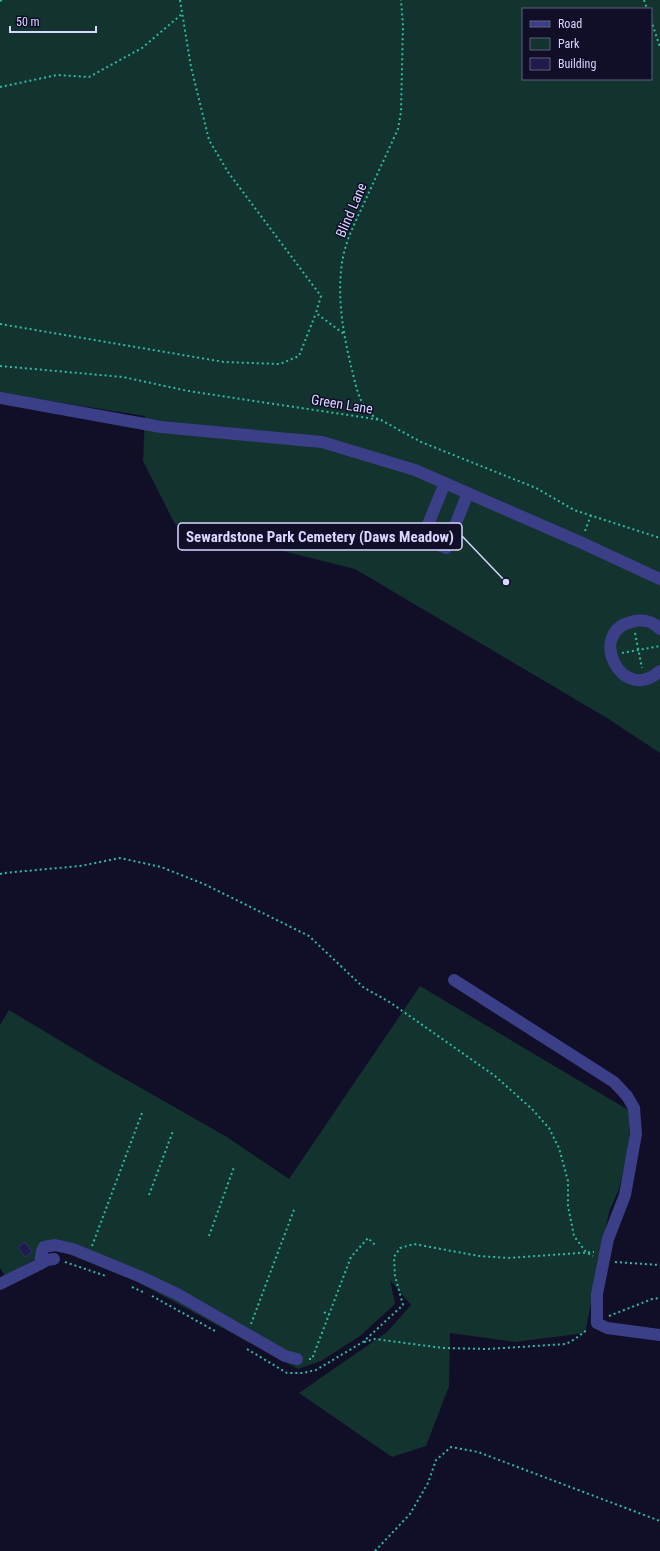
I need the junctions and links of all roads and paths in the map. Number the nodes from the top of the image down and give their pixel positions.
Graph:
1 (180, 0) edge
2 (401, 1) edge
3 (182, 14) junction
4 (652, 23) edge
5 (660, 47) edge
6 (0, 87) edge
7 (316, 313) junction
8 (0, 324) edge
9 (344, 334) junction
10 (0, 366) edge
11 (0, 398) edge
12 (381, 420) junction
13 (444, 483) junction
14 (468, 493) junction
15 (591, 515) junction
16 (660, 538) edge
17 (580, 542) junction
18 (660, 579) edge
19 (633, 621) junction
20 (660, 629) edge
21 (660, 646) edge
22 (639, 650) junction
23 (611, 655) junction
24 (660, 672) edge
25 (644, 679) junction
26 (0, 874) edge
27 (454, 980) dead end
28 (142, 1113) dead end
29 (173, 1131) dead end
30 (234, 1167) dead end
31 (149, 1195) dead end
32 (295, 1207) dead end
33 (209, 1236) dead end
34 (376, 1246) dead end
35 (92, 1247) dead end
36 (586, 1252) junction
37 (604, 1256) junction
38 (54, 1259) joint
39 (40, 1264) junction
40 (660, 1265) edge
41 (107, 1277) dead end
42 (0, 1284) edge
43 (127, 1285) dead end
44 (145, 1293) dead end
45 (151, 1296) dead end
46 (660, 1298) edge
47 (324, 1312) dead end
48 (329, 1315) junction
49 (603, 1319) dead end
50 (250, 1326) dead end
51 (589, 1328) dead end
52 (219, 1333) dead end
53 (660, 1335) edge
54 (363, 1342) junction
55 (246, 1348) dead end
56 (298, 1359) joint
57 (660, 1521) edge
58 (375, 1551) edge

1 - 3 path
2 - 9 path, Blind Lane
3 - 6 path
3 - 7 path
4 - 5 path
7 - 8 path
7 - 9 path
9 - 12 path, Blind Lane
10 - 12 path, Green Lane
11 - 13 lane
12 - 15 path, Green Lane
13 - 14 lane
13 - 14 lane
14 - 17 lane
15 - 16 path, Green Lane
15 - 17 path
17 - 18 lane
19 - 20 lane
19 - 22 path
19 - 23 lane
21 - 22 path
22 - 23 path
22 - 25 path
23 - 25 lane
24 - 25 lane
26 - 36 path
27 - 37 lane
28 - 35 path
29 - 31 path
30 - 33 path
32 - 50 path
34 - 48 path
36 - 37 path
36 - 37 path
36 - 54 path
37 - 40 path
37 - 53 lane
38 - 39 lane
38 - 41 path
39 - 42 lane
39 - 56 lane
43 - 44 path
45 - 52 path
46 - 49 path
47 - 48 path
48 - 56 path
51 - 54 path
54 - 55 path
57 - 58 path

